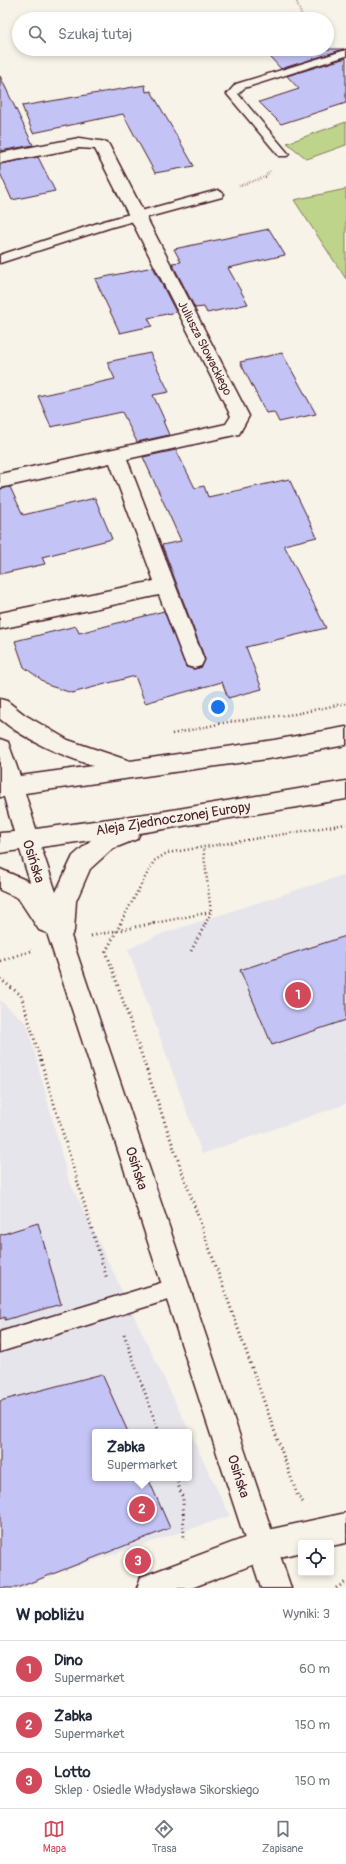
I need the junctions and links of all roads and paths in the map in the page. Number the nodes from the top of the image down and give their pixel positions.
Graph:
1 (296, 0) edge
2 (300, 12) edge
3 (346, 53) edge
4 (283, 154) joint
5 (0, 158) edge
6 (218, 194) joint
7 (138, 217) junction
8 (0, 259) edge
9 (116, 455) junction
10 (0, 481) edge
11 (166, 586) junction
12 (0, 620) edge
13 (194, 660) dead end
14 (346, 703) edge
15 (0, 707) edge
16 (170, 734) dead end
17 (346, 736) edge
18 (0, 748) edge
19 (130, 769) junction
20 (6, 787) edge
21 (346, 790) edge
22 (160, 821) junction
23 (346, 824) edge
24 (27, 840) junction
25 (0, 844) edge
26 (203, 847) junction
27 (0, 878) edge
28 (211, 912) junction
29 (118, 931) junction
30 (61, 942) junction
31 (191, 951) dead end
32 (0, 979) edge
33 (177, 1288) junction
34 (115, 1307) junction
35 (0, 1342) edge
36 (158, 1429) edge
37 (177, 1481) edge
38 (337, 1530) edge
39 (262, 1546) junction
40 (185, 1575) junction
41 (346, 1582) edge
42 (152, 1588) edge
43 (276, 1588) edge
44 (336, 1588) edge

1 - 2 path
3 - 4 lane
4 - 6 path
5 - 7 street, Juliusza Słowackiego
6 - 7 lane
7 - 8 lane
7 - 9 street, Juliusza Słowackiego
9 - 10 street, Juliusza Słowackiego
9 - 11 street
11 - 12 street
11 - 13 street
14 - 16 path
15 - 19 street
17 - 19 street
18 - 20 street, Osińska
19 - 20 street
20 - 24 street, Osińska
21 - 22 street, Aleja Zjednoczonej Europy
22 - 24 street, Aleja Zjednoczonej Europy
22 - 30 street
23 - 26 path
24 - 25 street, Aleja Zjednoczonej Europy
24 - 30 street, Osińska
26 - 28 path
26 - 29 path
27 - 30 street
28 - 29 path
28 - 31 path
29 - 38 path
30 - 33 street, Osińska
32 - 34 path
33 - 34 lane
33 - 39 street, Osińska
34 - 35 lane
34 - 36 path
37 - 40 path
38 - 39 street
39 - 40 street
39 - 43 street, Osińska
40 - 42 street
41 - 44 path

